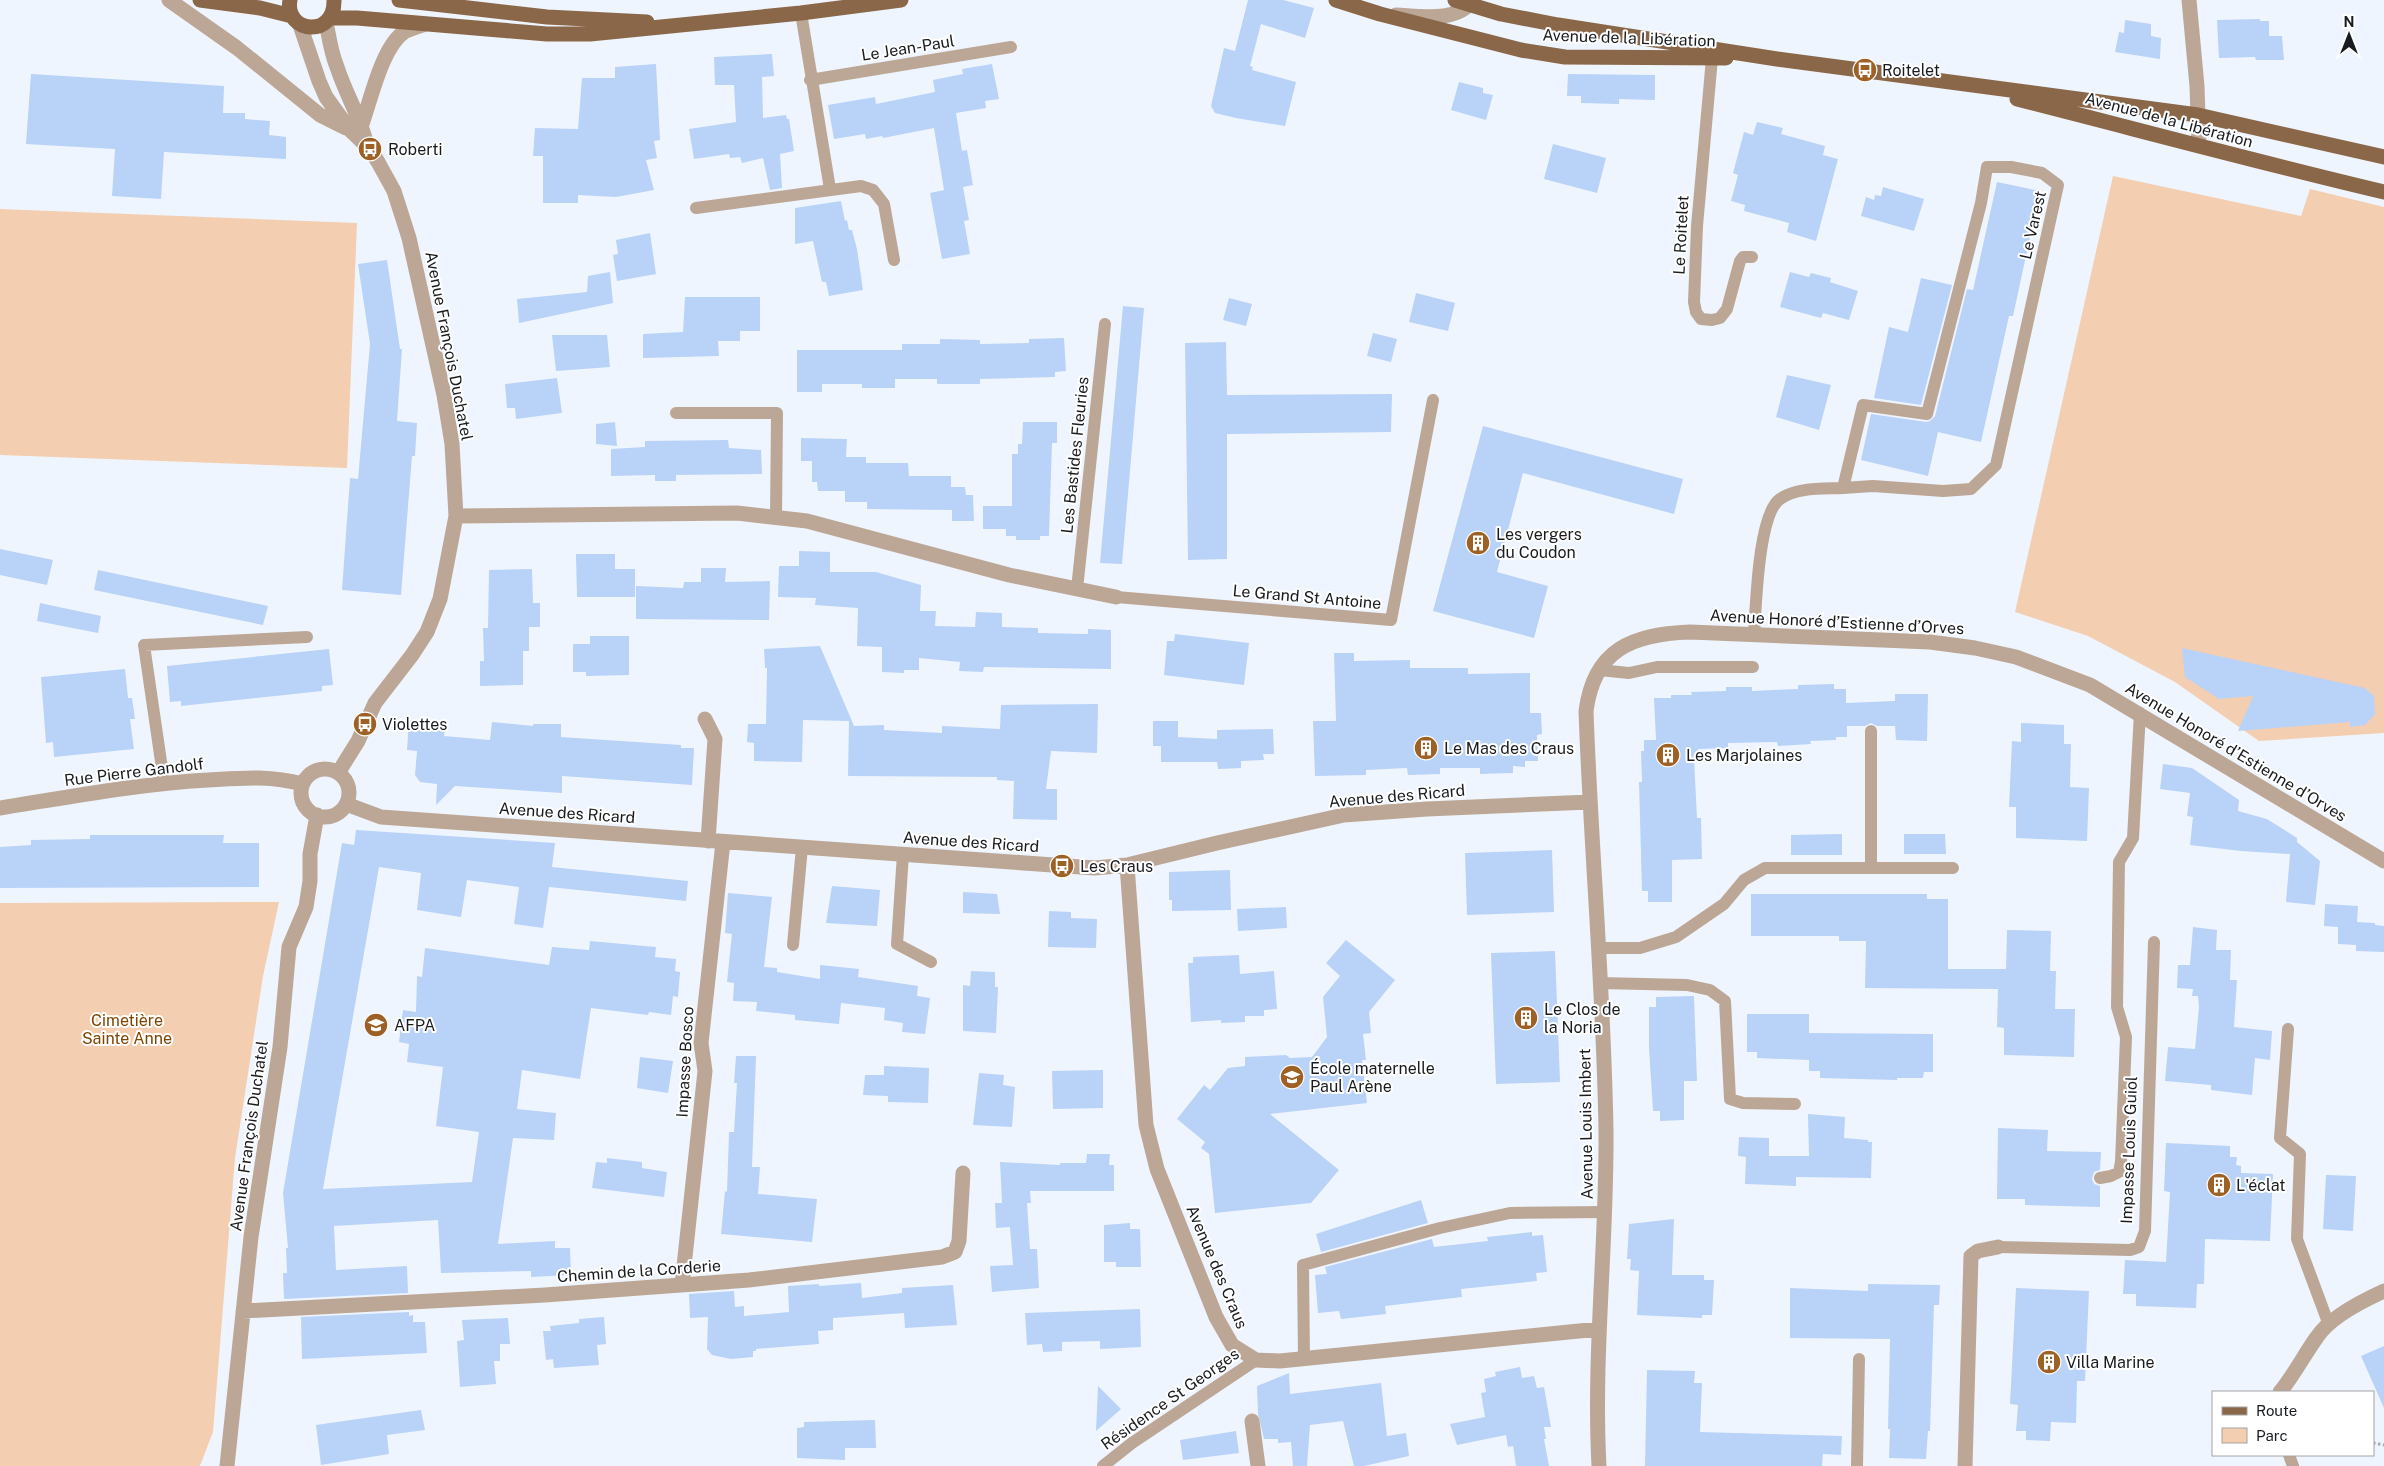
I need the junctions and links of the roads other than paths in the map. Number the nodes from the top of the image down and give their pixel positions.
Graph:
1 (169, 0) edge
2 (200, 0) edge
3 (290, 0) edge
4 (334, 0) edge
5 (399, 0) edge
6 (901, 0) edge
7 (1455, 0) edge
8 (1491, 0) edge
9 (2188, 0) edge
10 (1344, 1) edge
11 (1472, 2) edge
12 (801, 13) junction
13 (1380, 14) junction
14 (1501, 14) junction
15 (296, 20) junction
16 (328, 20) junction
17 (691, 23) junction
18 (423, 25) junction
19 (1011, 47) dead end
20 (1712, 58) junction
21 (1777, 59) junction
22 (810, 80) junction
23 (1945, 81) junction
24 (2198, 115) junction
25 (355, 126) junction
26 (2199, 145) junction
27 (2384, 157) edge
28 (830, 189) junction
29 (2384, 192) edge
30 (696, 208) dead end
31 (1752, 257) dead end
32 (894, 260) dead end
33 (1105, 324) dead end
34 (1433, 400) dead end
35 (676, 413) dead end
36 (1843, 488) junction
37 (456, 516) junction
38 (776, 518) junction
39 (1077, 589) junction
40 (1116, 597) joint
41 (1754, 635) junction
42 (306, 637) dead end
43 (1753, 667) dead end
44 (1599, 670) junction
45 (1589, 691) joint
46 (2140, 713) junction
47 (704, 719) dead end
48 (1871, 731) dead end
49 (338, 773) junction
50 (164, 782) junction
51 (302, 784) junction
52 (1590, 802) junction
53 (346, 804) junction
54 (0, 808) edge
55 (318, 816) junction
56 (716, 841) junction
57 (802, 847) junction
58 (903, 854) junction
59 (2384, 862) edge
60 (1126, 865) junction
61 (1870, 868) junction
62 (1953, 868) dead end
63 (2154, 942) dead end
64 (793, 945) dead end
65 (1598, 948) junction
66 (931, 962) dead end
67 (1599, 983) junction
68 (2288, 1029) dead end
69 (1795, 1104) dead end
70 (963, 1173) dead end
71 (2100, 1178) dead end
72 (1605, 1212) junction
73 (1998, 1247) joint
74 (682, 1285) junction
75 (2384, 1291) edge
76 (243, 1311) junction
77 (2329, 1325) junction
78 (1599, 1329) junction
79 (1304, 1359) junction
80 (1859, 1359) dead end
81 (1256, 1360) junction
82 (2281, 1391) edge
83 (1252, 1421) dead end
84 (227, 1466) edge
85 (1104, 1466) edge
86 (1258, 1466) edge
87 (1599, 1466) edge
88 (1857, 1466) edge
89 (1965, 1466) edge

1 - 25 street, Avenue François Duchatel
2 - 15 main road
3 - 15 main road
4 - 16 main road
5 - 17 main road
6 - 12 main road
7 - 11 main road, Avenue de la Libération
8 - 14 street
9 - 24 street
10 - 13 main road, Avenue de la Libération
11 - 13 street
11 - 14 main road, Avenue de la Libération
12 - 17 main road
12 - 22 lane
13 - 20 main road, Avenue de la Libération
14 - 21 main road, Avenue de la Libération
15 - 16 main road
15 - 25 street, Avenue François Duchatel
16 - 18 main road
16 - 25 street, Avenue François Duchatel
17 - 18 main road
18 - 25 street
19 - 22 lane, Le Jean-Paul
20 - 21 main road, Avenue de la Libération
20 - 31 lane, Le Roitelet
21 - 23 main road, Avenue de la Libération
22 - 28 lane
23 - 24 main road, Avenue de la Libération
23 - 26 main road, Avenue de la Libération
24 - 26 street
24 - 27 main road, Avenue de la Libération
25 - 37 street, Avenue François Duchatel
26 - 29 main road, Avenue de la Libération
28 - 30 lane
28 - 32 lane
33 - 39 lane, Les Bastides Fleuries
34 - 40 lane, Le Grand St Antoine
35 - 38 lane
36 - 36 lane, Le Varest
36 - 41 lane, Le Varest
37 - 38 street
37 - 49 street, Avenue François Duchatel
38 - 39 street
39 - 40 street
41 - 44 street, Avenue Honoré d’Estienne d’Orves
41 - 46 street, Avenue Honoré d’Estienne d’Orves
42 - 50 lane
43 - 44 lane
44 - 45 street, Avenue Honoré d’Estienne d’Orves
45 - 52 street, Avenue Louis Imbert
46 - 59 street, Avenue Honoré d’Estienne d’Orves
46 - 71 lane
47 - 56 street, Impasse Bosco
48 - 61 lane
49 - 51 street
49 - 53 street
50 - 51 street, Rue Pierre Gandolf
50 - 54 street, Rue Pierre Gandolf
51 - 55 street
52 - 60 street, Avenue des Ricard
52 - 65 street, Avenue Louis Imbert
53 - 55 street
53 - 56 street, Avenue des Ricard
55 - 76 street, Avenue François Duchatel
56 - 57 street, Avenue des Ricard
56 - 74 street, Impasse Bosco
57 - 58 street, Avenue des Ricard
57 - 64 lane
58 - 60 street, Avenue des Ricard
58 - 66 lane
60 - 81 street, Avenue des Craus
61 - 62 lane
61 - 65 lane
63 - 73 lane, Impasse Louis Guiol
65 - 67 street, Avenue Louis Imbert
67 - 69 lane
67 - 72 street, Avenue Louis Imbert
68 - 77 lane
70 - 74 street, Chemin de la Corderie
72 - 78 street, Avenue Louis Imbert
72 - 79 lane
73 - 89 street, Impasse Louis Guiol
74 - 76 street, Chemin de la Corderie
75 - 77 street
76 - 84 street, Avenue François Duchatel
77 - 82 street
78 - 79 street, Avenue des Craus
78 - 87 street, Avenue Louis Imbert
79 - 81 street, Avenue des Craus
80 - 88 lane
81 - 85 lane, Résidence St Georges
83 - 86 street

